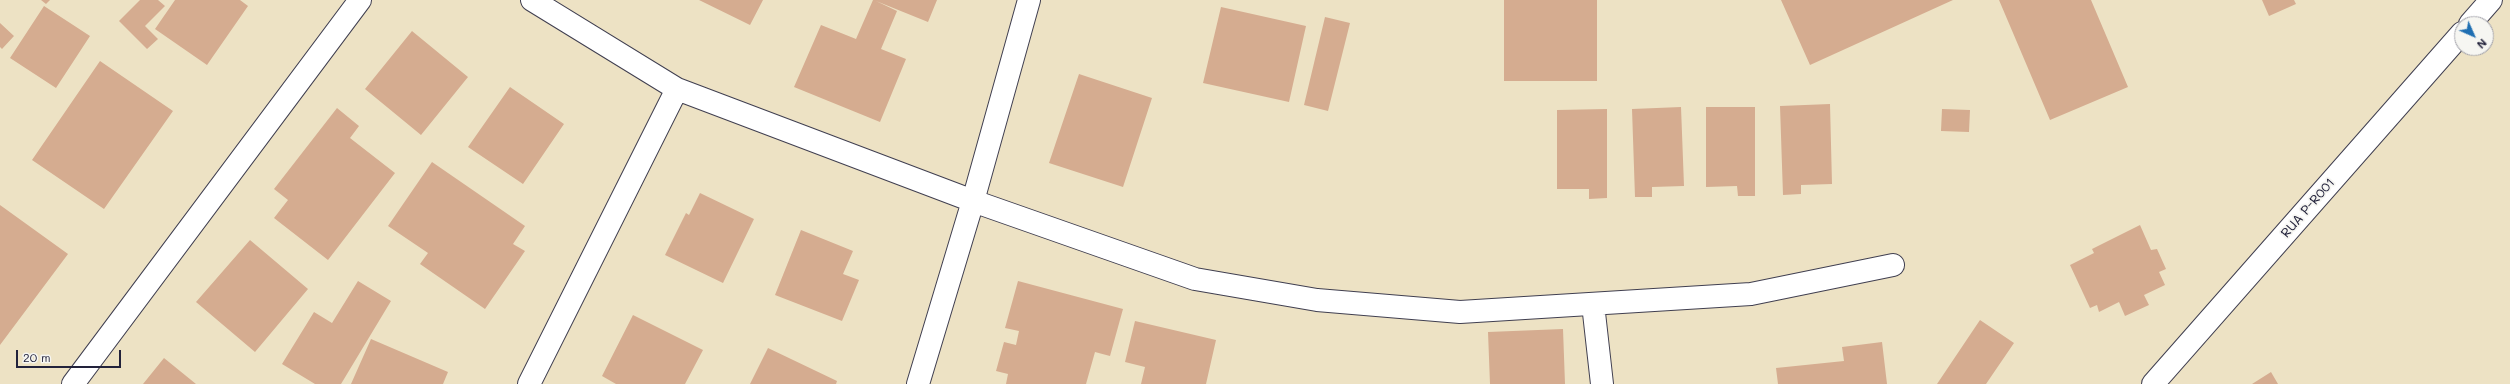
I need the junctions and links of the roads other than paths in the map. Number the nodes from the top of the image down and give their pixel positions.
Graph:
1 (360, 0) edge
2 (532, 0) edge
3 (1029, 0) edge
4 (2491, 0) edge
5 (2477, 16) edge
6 (2454, 42) edge
7 (677, 89) junction
8 (973, 201) junction
9 (1893, 265) dead end
10 (1593, 304) junction
11 (73, 384) edge
12 (529, 384) edge
13 (918, 384) edge
14 (1602, 384) edge
15 (2153, 384) edge

1 - 11 street
2 - 7 street
3 - 8 street
4 - 5 street
6 - 15 street, RUA P-R001
7 - 8 street
7 - 12 street
8 - 10 street
8 - 13 street
9 - 10 street
10 - 14 street

